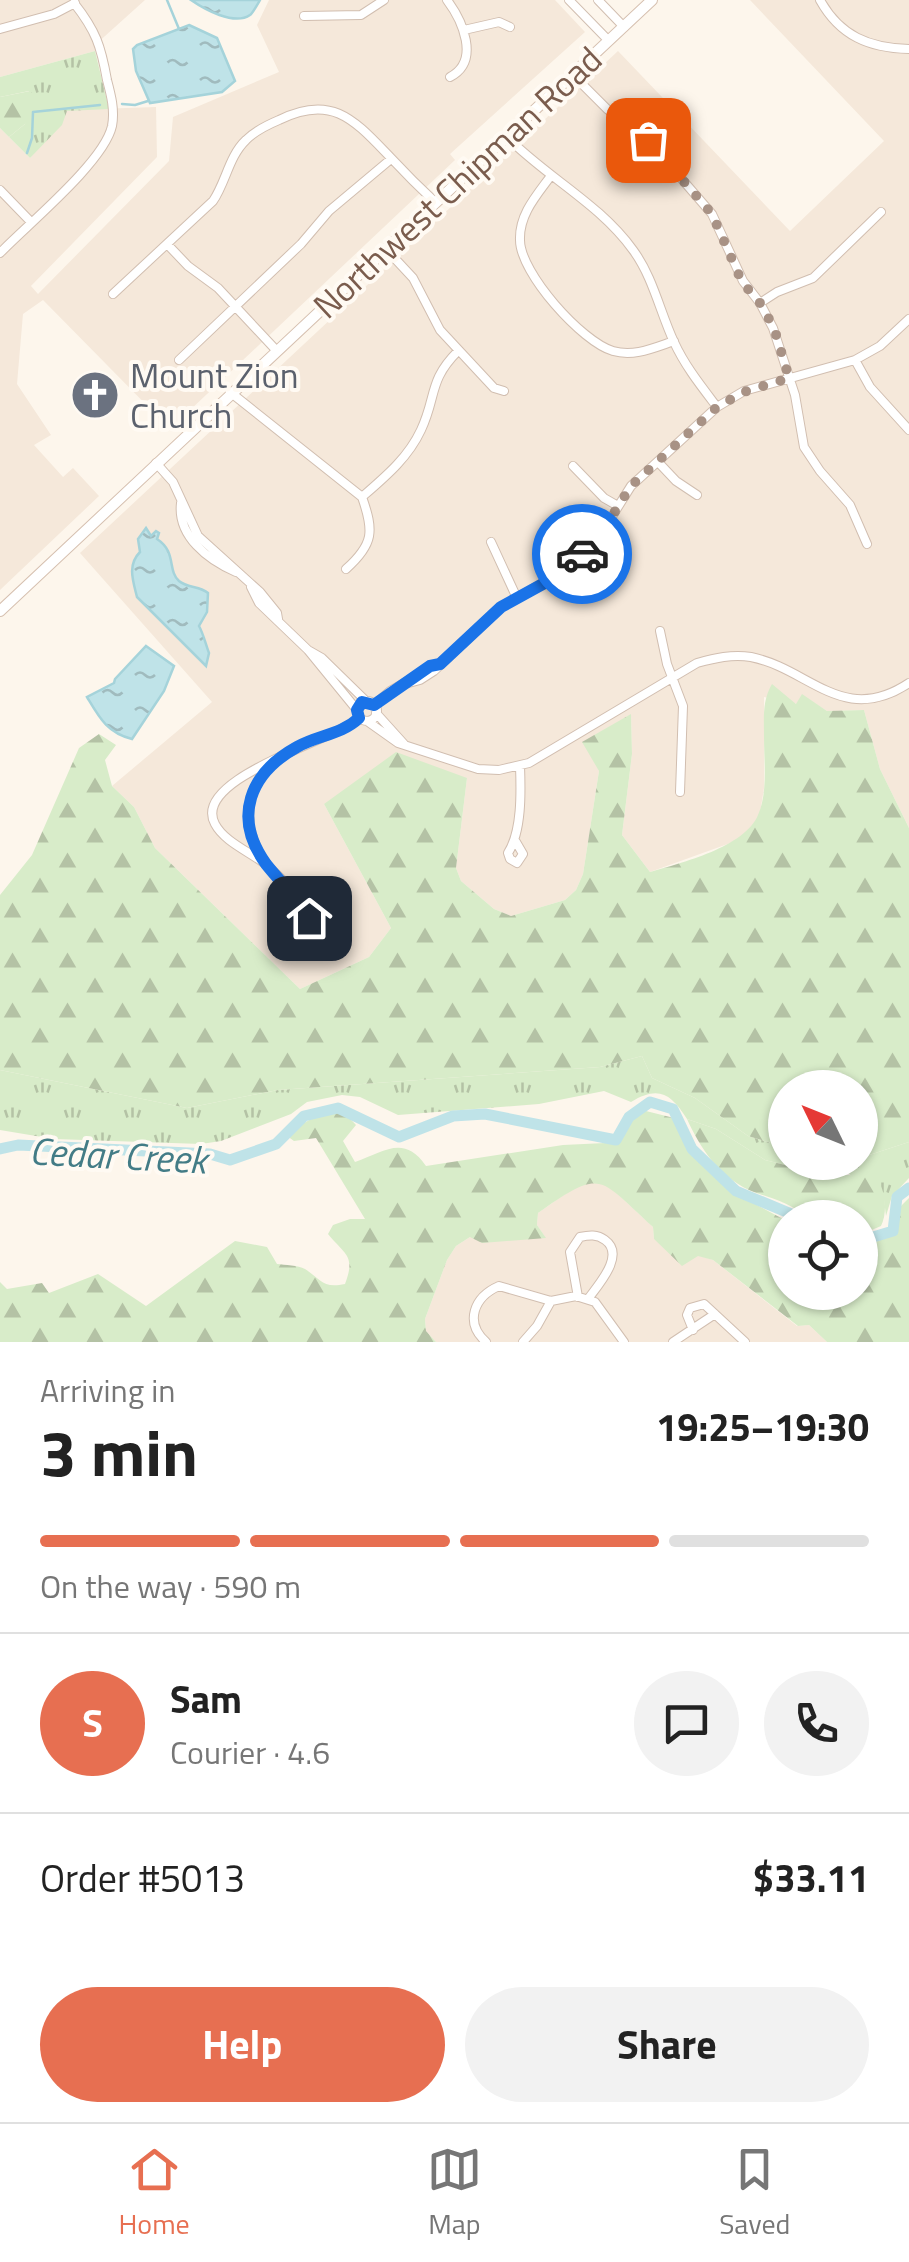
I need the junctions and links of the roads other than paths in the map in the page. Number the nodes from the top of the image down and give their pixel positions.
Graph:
1 (384, 0) edge
2 (446, 0) edge
3 (569, 0) edge
4 (598, 0) edge
5 (652, 0) edge
6 (820, 0) edge
7 (76, 2) edge
8 (304, 16) dead end
9 (510, 27) dead end
10 (624, 27) junction
11 (0, 29) edge
12 (464, 30) junction
13 (609, 41) junction
14 (909, 49) edge
15 (573, 75) junction
16 (450, 77) dead end
17 (506, 136) junction
18 (391, 158) junction
19 (550, 177) junction
20 (0, 190) edge
21 (435, 202) junction
22 (881, 212) dead end
23 (31, 222) junction
24 (167, 244) junction
25 (386, 249) junction
26 (0, 253) edge
27 (113, 294) dead end
28 (760, 303) junction
29 (232, 307) junction
30 (909, 319) edge
31 (674, 341) junction
32 (276, 350) junction
33 (458, 352) junction
34 (179, 360) dead end
35 (855, 360) junction
36 (789, 378) junction
37 (504, 391) dead end
38 (230, 392) junction
39 (717, 407) junction
40 (909, 430) edge
41 (658, 462) junction
42 (156, 463) junction
43 (573, 466) dead end
44 (697, 495) dead end
45 (362, 497) junction
46 (618, 506) junction
47 (491, 542) dead end
48 (867, 544) dead end
49 (346, 568) dead end
50 (516, 596) junction
51 (0, 611) edge
52 (660, 631) dead end
53 (435, 649) dead end
54 (308, 650) junction
55 (441, 662) junction
56 (673, 678) junction
57 (909, 683) edge
58 (900, 689) junction
59 (909, 699) edge
60 (372, 706) junction
61 (361, 716) junction
62 (404, 744) junction
63 (276, 759) junction
64 (520, 766) junction
65 (231, 785) junction
66 (680, 792) dead end
67 (250, 798) junction
68 (249, 824) junction
69 (225, 835) junction
70 (516, 842) dead end
71 (267, 865) junction
72 (297, 896) dead end
73 (583, 1298) junction
74 (551, 1300) junction
75 (715, 1314) junction
76 (693, 1330) junction
77 (486, 1342) edge
78 (524, 1342) edge
79 (622, 1342) edge
80 (673, 1342) edge
81 (745, 1342) edge

1 - 8 street
2 - 12 street
3 - 13 street
4 - 10 street
5 - 10 main road, Northwest Chipman Road
6 - 14 street
7 - 11 street
7 - 23 street
9 - 12 street
10 - 13 main road, Northwest Chipman Road
12 - 16 street
13 - 15 main road, Northwest Chipman Road
15 - 17 main road, Northwest Chipman Road
15 - 28 street
17 - 19 street
17 - 21 main road, Northwest Chipman Road
18 - 21 street
18 - 24 street
18 - 29 street
19 - 31 street
19 - 31 street
20 - 23 street
21 - 25 main road, Northwest Chipman Road
22 - 28 street
23 - 26 street
24 - 27 street
24 - 29 street
25 - 32 main road, Northwest Chipman Road
25 - 33 street
28 - 36 street
29 - 32 street
29 - 34 street
30 - 35 street
31 - 39 street
32 - 38 main road, Northwest Chipman Road
33 - 37 street
33 - 45 street
35 - 36 street
35 - 40 street
36 - 39 street
36 - 48 street
38 - 42 main road, Northwest Chipman Road
38 - 45 street
39 - 41 street
41 - 44 street
41 - 46 street
42 - 51 main road, Northwest Chipman Road
42 - 54 street
43 - 46 street
45 - 49 street
46 - 50 street
47 - 50 street
50 - 55 street
52 - 56 street
53 - 55 street
54 - 60 street
54 - 61 street
55 - 60 street
56 - 58 street
56 - 64 street
56 - 66 street
57 - 58 street
58 - 59 street
60 - 61 street
60 - 61 street
60 - 62 street
61 - 62 street
61 - 63 street
62 - 64 street
63 - 65 street
63 - 67 street
64 - 70 street
65 - 67 street
65 - 69 street
67 - 68 street
68 - 69 street
68 - 71 street
69 - 71 street
71 - 72 street
73 - 73 street
73 - 74 street
73 - 79 street
74 - 77 street
74 - 78 street
75 - 76 street
75 - 76 street
75 - 81 street
76 - 80 street

